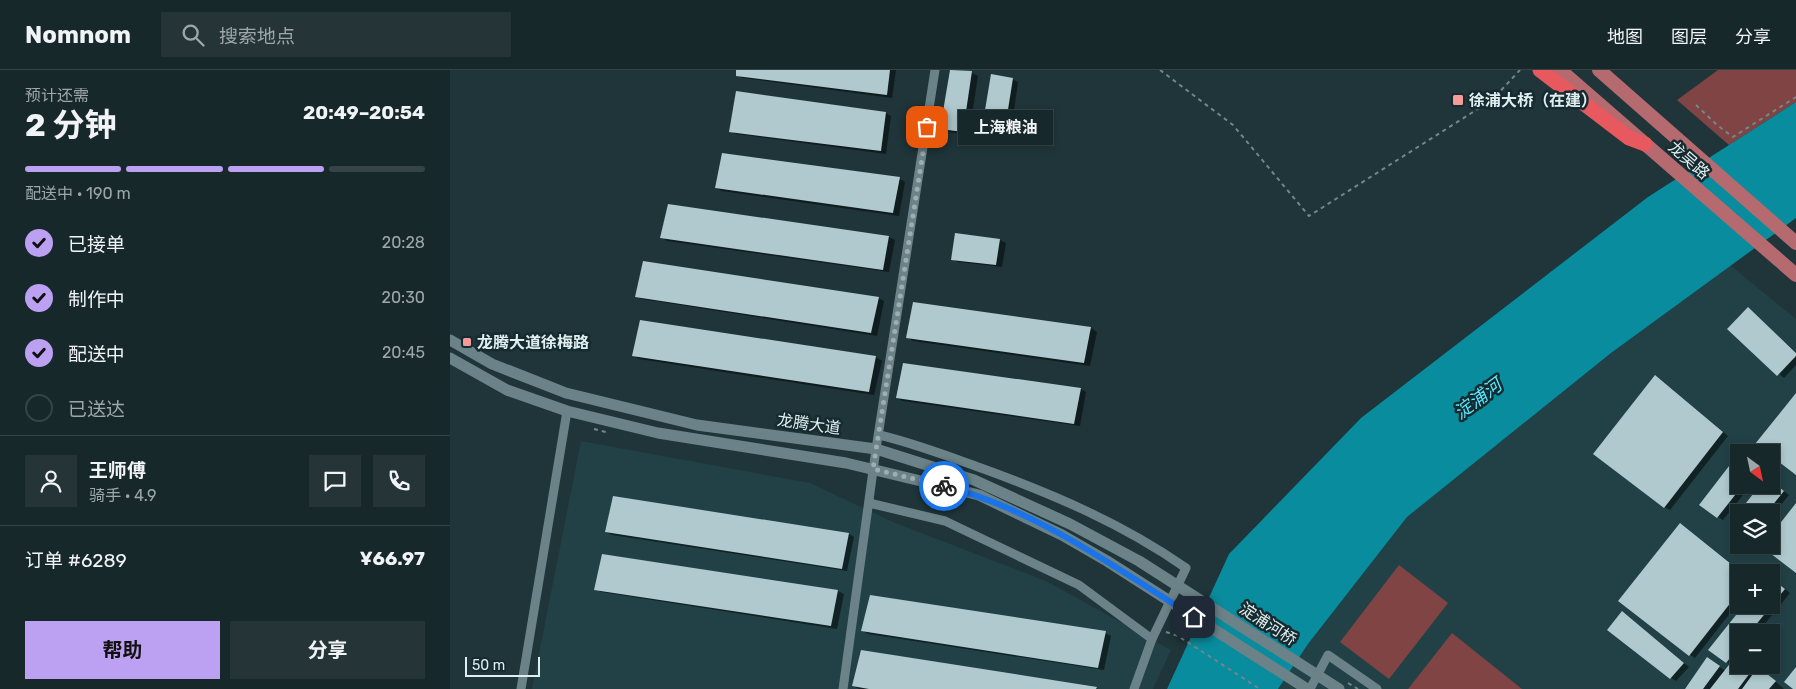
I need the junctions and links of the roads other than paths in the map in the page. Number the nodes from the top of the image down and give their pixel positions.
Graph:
1 (935, 70) edge
2 (1598, 70) edge
3 (1550, 72) edge
4 (1645, 144) joint
5 (1796, 242) edge
6 (1796, 275) edge
7 (450, 340) edge
8 (450, 358) edge
9 (566, 411) junction
10 (879, 435) junction
11 (876, 449) junction
12 (873, 469) junction
13 (869, 503) junction
14 (1154, 571) joint
15 (1145, 586) joint
16 (1152, 639) junction
17 (521, 689) edge
18 (843, 689) edge
19 (1134, 689) edge
20 (1309, 689) edge
21 (1338, 689) edge
22 (1378, 689) edge

1 - 10 street
2 - 5 main road, 龙吴路
3 - 4 highway
4 - 6 main road, 龙吴路
7 - 11 main road, 龙腾大道
8 - 9 main road, 龙腾大道
9 - 12 main road, 龙腾大道
9 - 17 street
10 - 11 street
10 - 16 street
11 - 12 street
11 - 14 main road, 龙腾大道
12 - 13 street
12 - 15 main road, 龙腾大道
13 - 16 street
13 - 18 street
14 - 21 main road, 淀浦河桥
15 - 20 main road, 淀浦河桥
16 - 19 street
20 - 22 street

